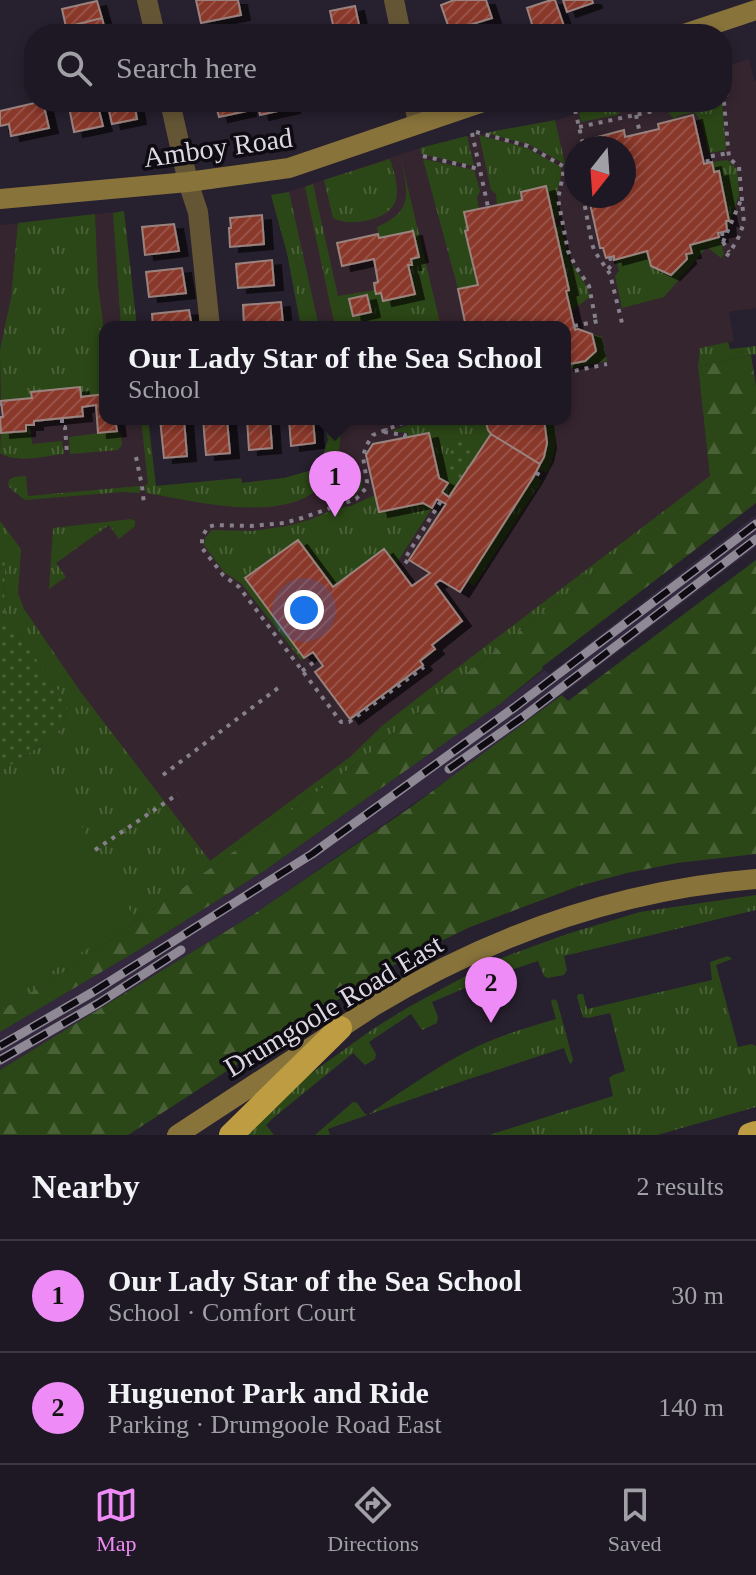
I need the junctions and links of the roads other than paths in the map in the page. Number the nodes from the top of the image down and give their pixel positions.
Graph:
1 (147, 0) edge
2 (394, 0) edge
3 (756, 10) edge
4 (153, 24) edge
5 (399, 24) edge
6 (714, 24) edge
7 (172, 112) edge
8 (416, 112) edge
9 (453, 112) edge
10 (418, 124) junction
11 (188, 182) junction
12 (0, 199) edge
13 (209, 321) edge
14 (756, 879) edge
15 (340, 1028) junction
16 (756, 1133) edge
17 (177, 1135) edge
18 (231, 1135) edge
19 (750, 1135) edge

1 - 4 street
2 - 5 street
3 - 6 main road
7 - 11 street
8 - 10 street
9 - 10 main road, Amboy Road
10 - 11 main road, Amboy Road
11 - 12 main road, Amboy Road
11 - 13 street
14 - 15 main road, Drumgoole Road East
15 - 17 main road, Drumgoole Road East
15 - 18 highway
16 - 19 highway

